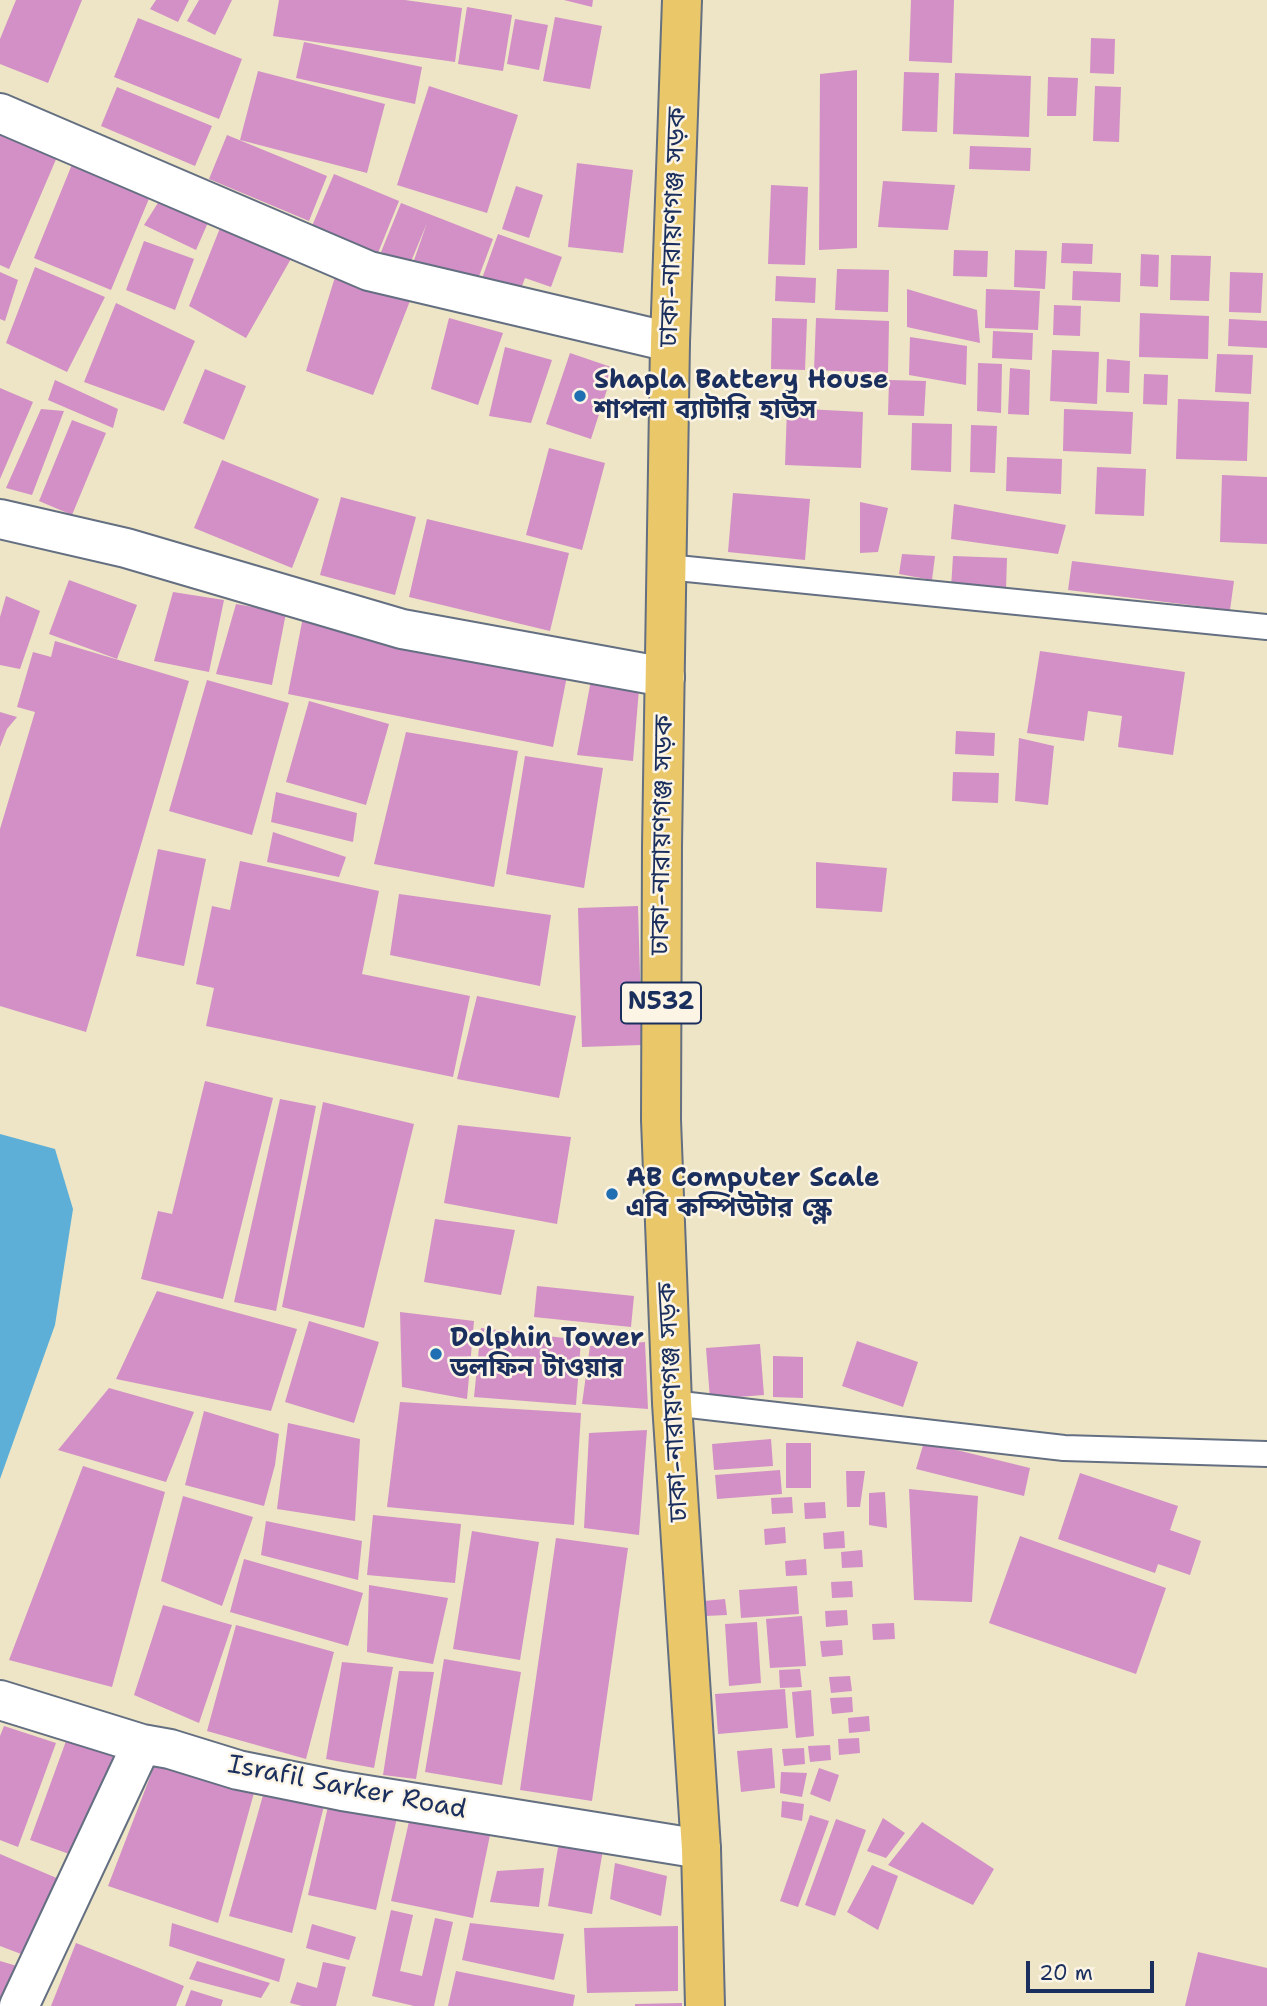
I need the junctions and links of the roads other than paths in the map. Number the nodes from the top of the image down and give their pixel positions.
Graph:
1 (682, 0) edge
2 (0, 113) edge
3 (670, 342) junction
4 (0, 519) edge
5 (667, 567) junction
6 (1267, 627) edge
7 (665, 677) junction
8 (672, 1403) junction
9 (1267, 1454) edge
10 (0, 1700) edge
11 (142, 1744) junction
12 (701, 1849) junction
13 (19, 2006) edge
14 (705, 2006) edge

1 - 3 highway, ঢাকা-নারায়ণগঞ্জ সড়ক / N532
2 - 3 street
3 - 5 highway, ঢাকা-নারায়ণগঞ্জ সড়ক / N532
4 - 7 street
5 - 6 lane
5 - 7 highway, ঢাকা-নারায়ণগঞ্জ সড়ক / N532
7 - 8 highway, ঢাকা-নারায়ণগঞ্জ সড়ক / N532
8 - 9 lane
8 - 12 highway, ঢাকা-নারায়ণগঞ্জ সড়ক / N532
10 - 11 street, Israfil Sarker Road
11 - 12 street, Israfil Sarker Road
11 - 13 street
12 - 14 highway, ঢাকা-নারায়ণগঞ্জ সড়ক / N532

